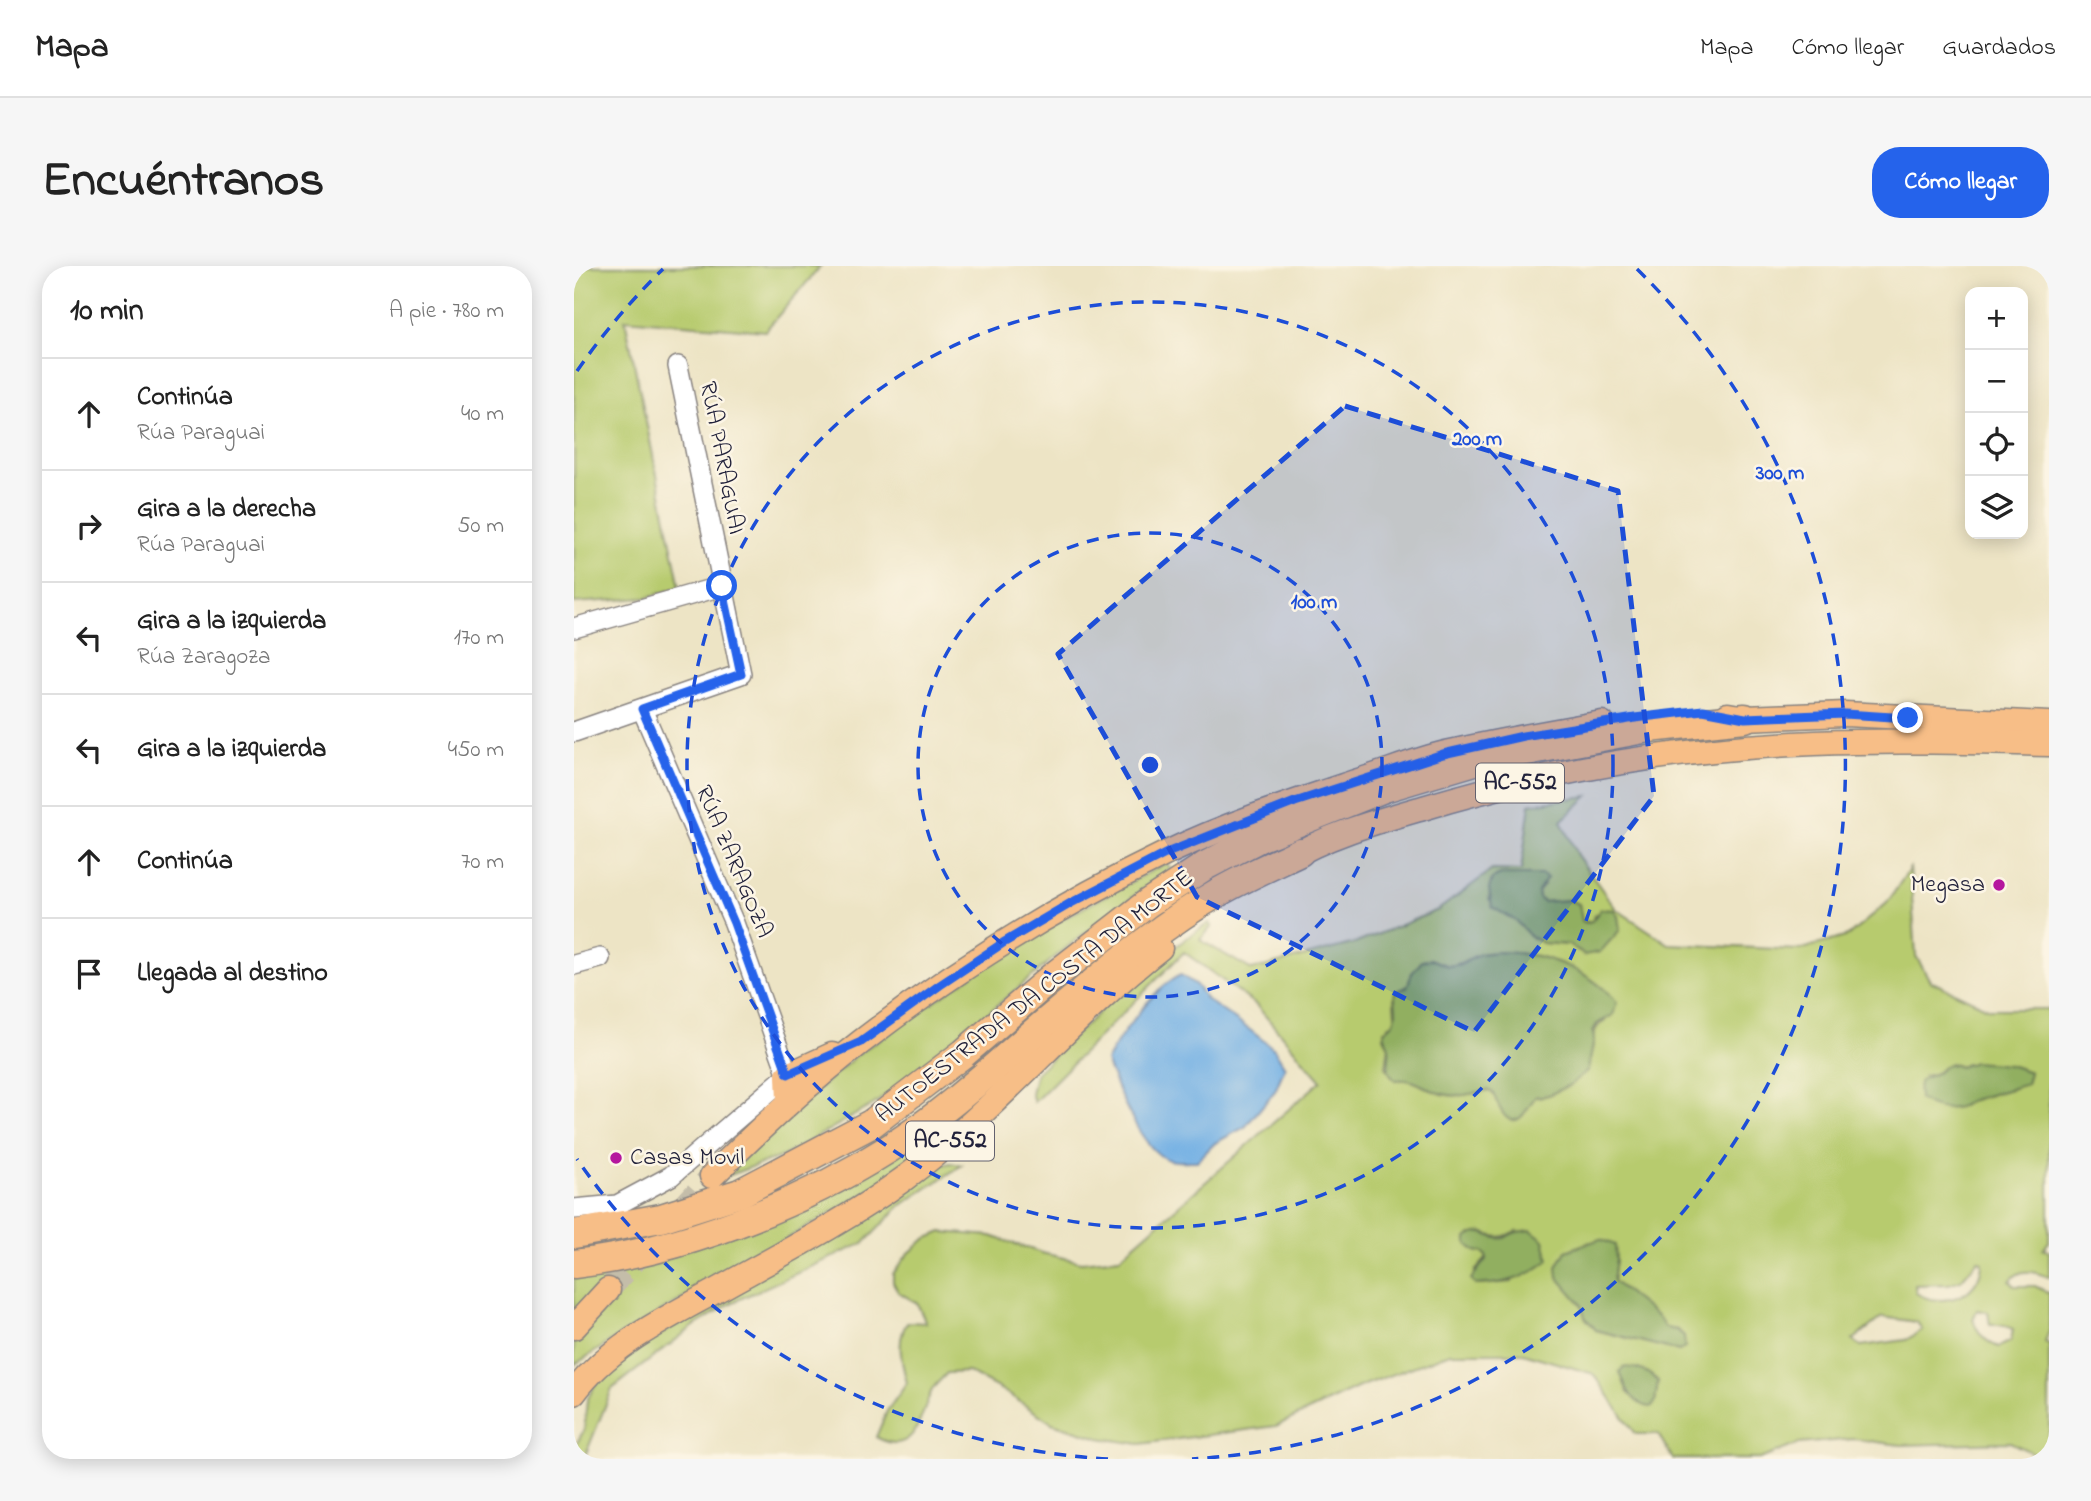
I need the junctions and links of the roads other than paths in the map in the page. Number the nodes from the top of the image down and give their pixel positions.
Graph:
1 (678, 366) dead end
2 (722, 586) junction
3 (574, 628) edge
4 (642, 709) junction
5 (2049, 711) edge
6 (1845, 714) junction
7 (1745, 718) junction
8 (2049, 724) edge
9 (574, 732) edge
10 (2049, 744) edge
11 (1748, 747) junction
12 (2049, 760) edge
13 (1300, 852) junction
14 (600, 958) dead end
15 (574, 965) edge
16 (861, 1042) junction
17 (788, 1074) junction
18 (789, 1101) junction
19 (712, 1176) tunnel mouth
20 (574, 1209) edge
21 (574, 1234) edge
22 (574, 1264) edge
23 (608, 1290) tunnel mouth
24 (574, 1327) edge
25 (574, 1393) edge

1 - 2 street, RÚA PARAGUAI
2 - 3 street
2 - 4 street, RÚA PARAGUAI
4 - 9 street, RÚA PARAGUAI
4 - 17 street, RÚA ZARAGOZA
5 - 6 main road, AC-552
6 - 7 main road, AC-552
6 - 8 main road, AC-552
7 - 16 main road, AC-552
7 - 21 highway, AUTOESTRADA DA COSTA DA MORTE
10 - 11 main road, AC-552
11 - 12 main road, AC-552
11 - 13 main road, AC-552
13 - 22 highway, AUTOESTRADA DA COSTA DA MORTE
13 - 25 main road, AC-552
14 - 15 street
16 - 17 main road
16 - 18 main road, AC-552
17 - 18 main road
17 - 20 street
18 - 19 main road, AC-552
23 - 24 main road

